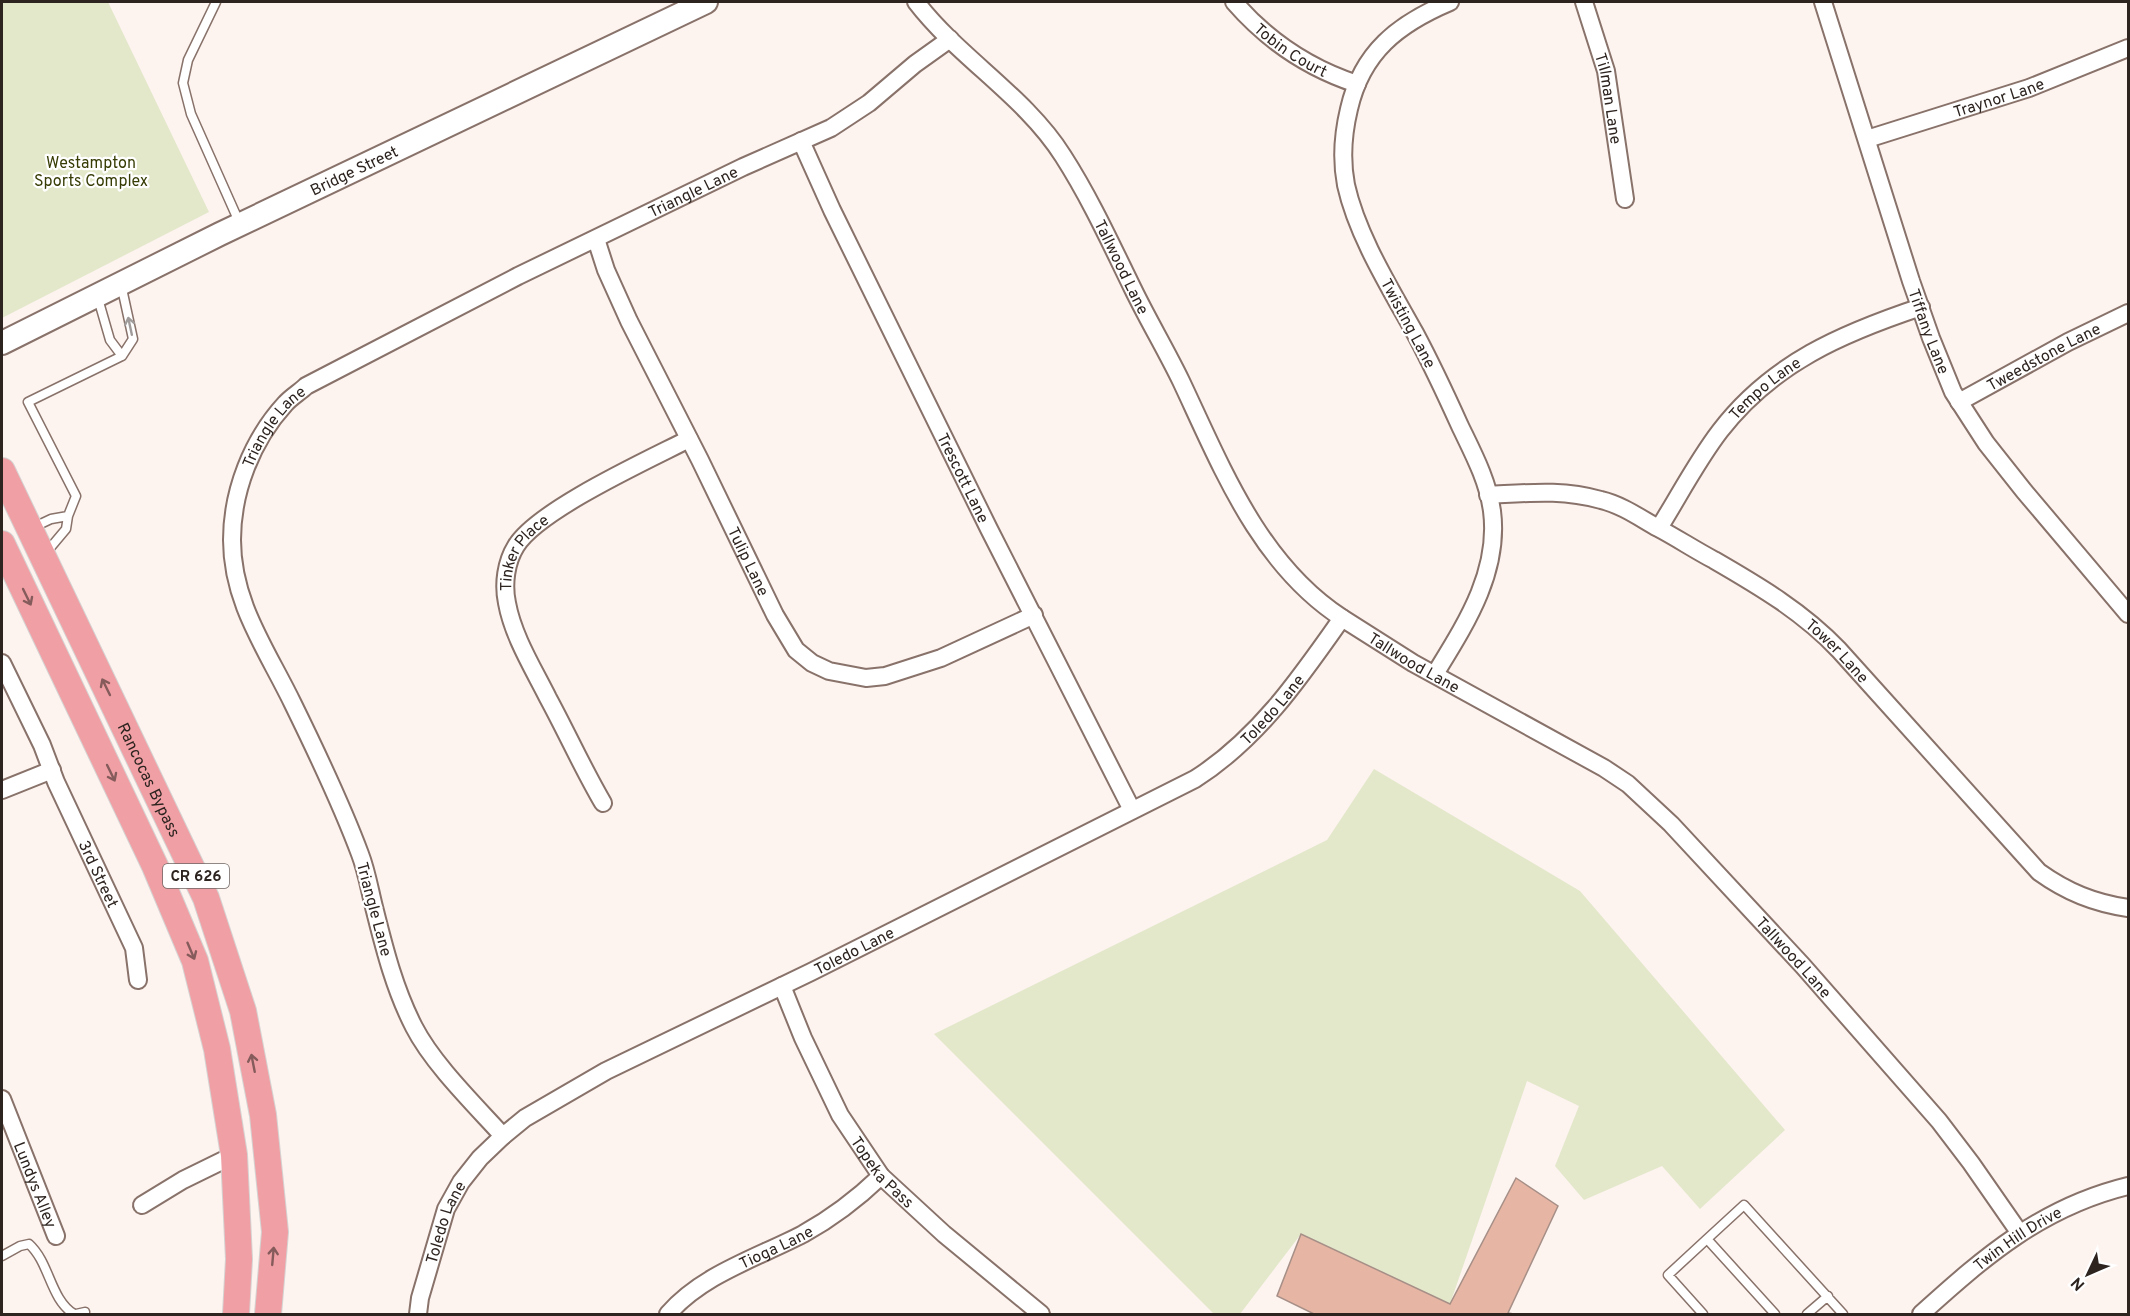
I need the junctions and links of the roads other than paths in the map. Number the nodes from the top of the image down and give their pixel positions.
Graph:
1 (216, 2) edge
2 (706, 2) edge
3 (916, 2) edge
4 (1234, 2) edge
5 (1450, 2) edge
6 (1584, 2) edge
7 (1823, 2) edge
8 (950, 39) junction
9 (2128, 48) edge
10 (1357, 84) junction
11 (1867, 139) junction
12 (801, 141) junction
13 (1625, 199) dead end
14 (240, 224) junction
15 (596, 239) junction
16 (121, 283) junction
17 (97, 295) junction
18 (1921, 307) junction
19 (2128, 313) edge
20 (2, 343) edge
21 (122, 356) junction
22 (1959, 402) junction
23 (689, 439) junction
24 (2, 471) edge
25 (1488, 495) junction
26 (68, 516) junction
27 (1659, 528) junction
28 (29, 529) junction
29 (2, 544) edge
30 (43, 556) junction
31 (2128, 614) edge
32 (1034, 615) junction
33 (1342, 618) junction
34 (2, 663) edge
35 (1435, 674) junction
36 (52, 770) junction
37 (2, 790) edge
38 (603, 803) dead end
39 (1132, 810) junction
40 (2128, 908) edge
41 (138, 980) dead end
42 (782, 986) junction
43 (2, 1099) edge
44 (503, 1136) junction
45 (234, 1155) junction
46 (880, 1176) junction
47 (2128, 1186) edge
48 (142, 1205) dead end
49 (2019, 1233) junction
50 (56, 1236) dead end
51 (1707, 1239) junction
52 (2, 1256) edge
53 (1827, 1296) junction
54 (85, 1312) dead end
55 (75, 1314) edge
56 (236, 1314) edge
57 (268, 1314) edge
58 (418, 1314) edge
59 (669, 1314) edge
60 (1041, 1314) edge
61 (1703, 1314) edge
62 (1775, 1314) edge
63 (1807, 1314) edge
64 (1844, 1314) edge
65 (1921, 1314) edge

1 - 14 lane
2 - 14 main road, Bridge Street
3 - 8 street, Tallwood Lane
4 - 10 street, Tobin Court
5 - 10 street, Twisting Lane
6 - 13 street, Tillman Lane
7 - 11 street, Tiffany Lane
8 - 12 street, Triangle Lane
8 - 33 street, Tallwood Lane
9 - 11 street, Traynor Lane
10 - 25 street, Twisting Lane
11 - 18 street, Tiffany Lane
12 - 15 street, Triangle Lane
12 - 32 street, Trescott Lane
14 - 16 main road, Bridge Street
15 - 23 street, Tulip Lane
15 - 44 street, Triangle Lane
16 - 17 main road, Bridge Street
21 -> 16 lane
17 - 20 main road, Bridge Street
17 - 21 lane
18 - 22 street, Tiffany Lane
18 - 27 street, Tempo Lane
19 - 22 street, Tweedstone Lane
21 - 26 lane
22 - 31 street, Tiffany Lane
23 - 32 street, Tulip Lane
23 - 38 street, Tinker Place
24 - 28 main road, Rancocas Bypass / CR 626
25 - 27 street, Tower Lane
25 - 35 street, Twisting Lane
26 - 28 lane
26 - 30 lane
27 - 40 street, Tower Lane
28 - 30 main road, Rancocas Bypass / CR 626
29 -> 45 main road, Rancocas Bypass / CR 626
57 -> 30 main road, Rancocas Bypass / CR 626
32 - 39 street, Trescott Lane
33 - 35 street, Tallwood Lane
33 - 39 street, Toledo Lane
34 - 36 street, 3rd Street
35 - 49 street, Tallwood Lane
36 - 37 street
36 - 41 street, 3rd Street
39 - 42 street, Toledo Lane
42 - 44 street, Toledo Lane
42 - 46 street, Topeka Pass
43 - 50 street, Lundys Alley
44 - 58 street, Toledo Lane
45 - 48 street
45 - 56 main road, Rancocas Bypass / CR 626
46 - 59 street, Tioga Lane
46 - 60 street, Topeka Pass
47 - 49 street, Twin Hill Drive
49 - 65 street, Twin Hill Drive
51 - 53 lane
51 - 61 lane
51 - 62 lane
52 - 55 lane
53 - 63 lane
53 - 64 lane
54 - 55 lane

